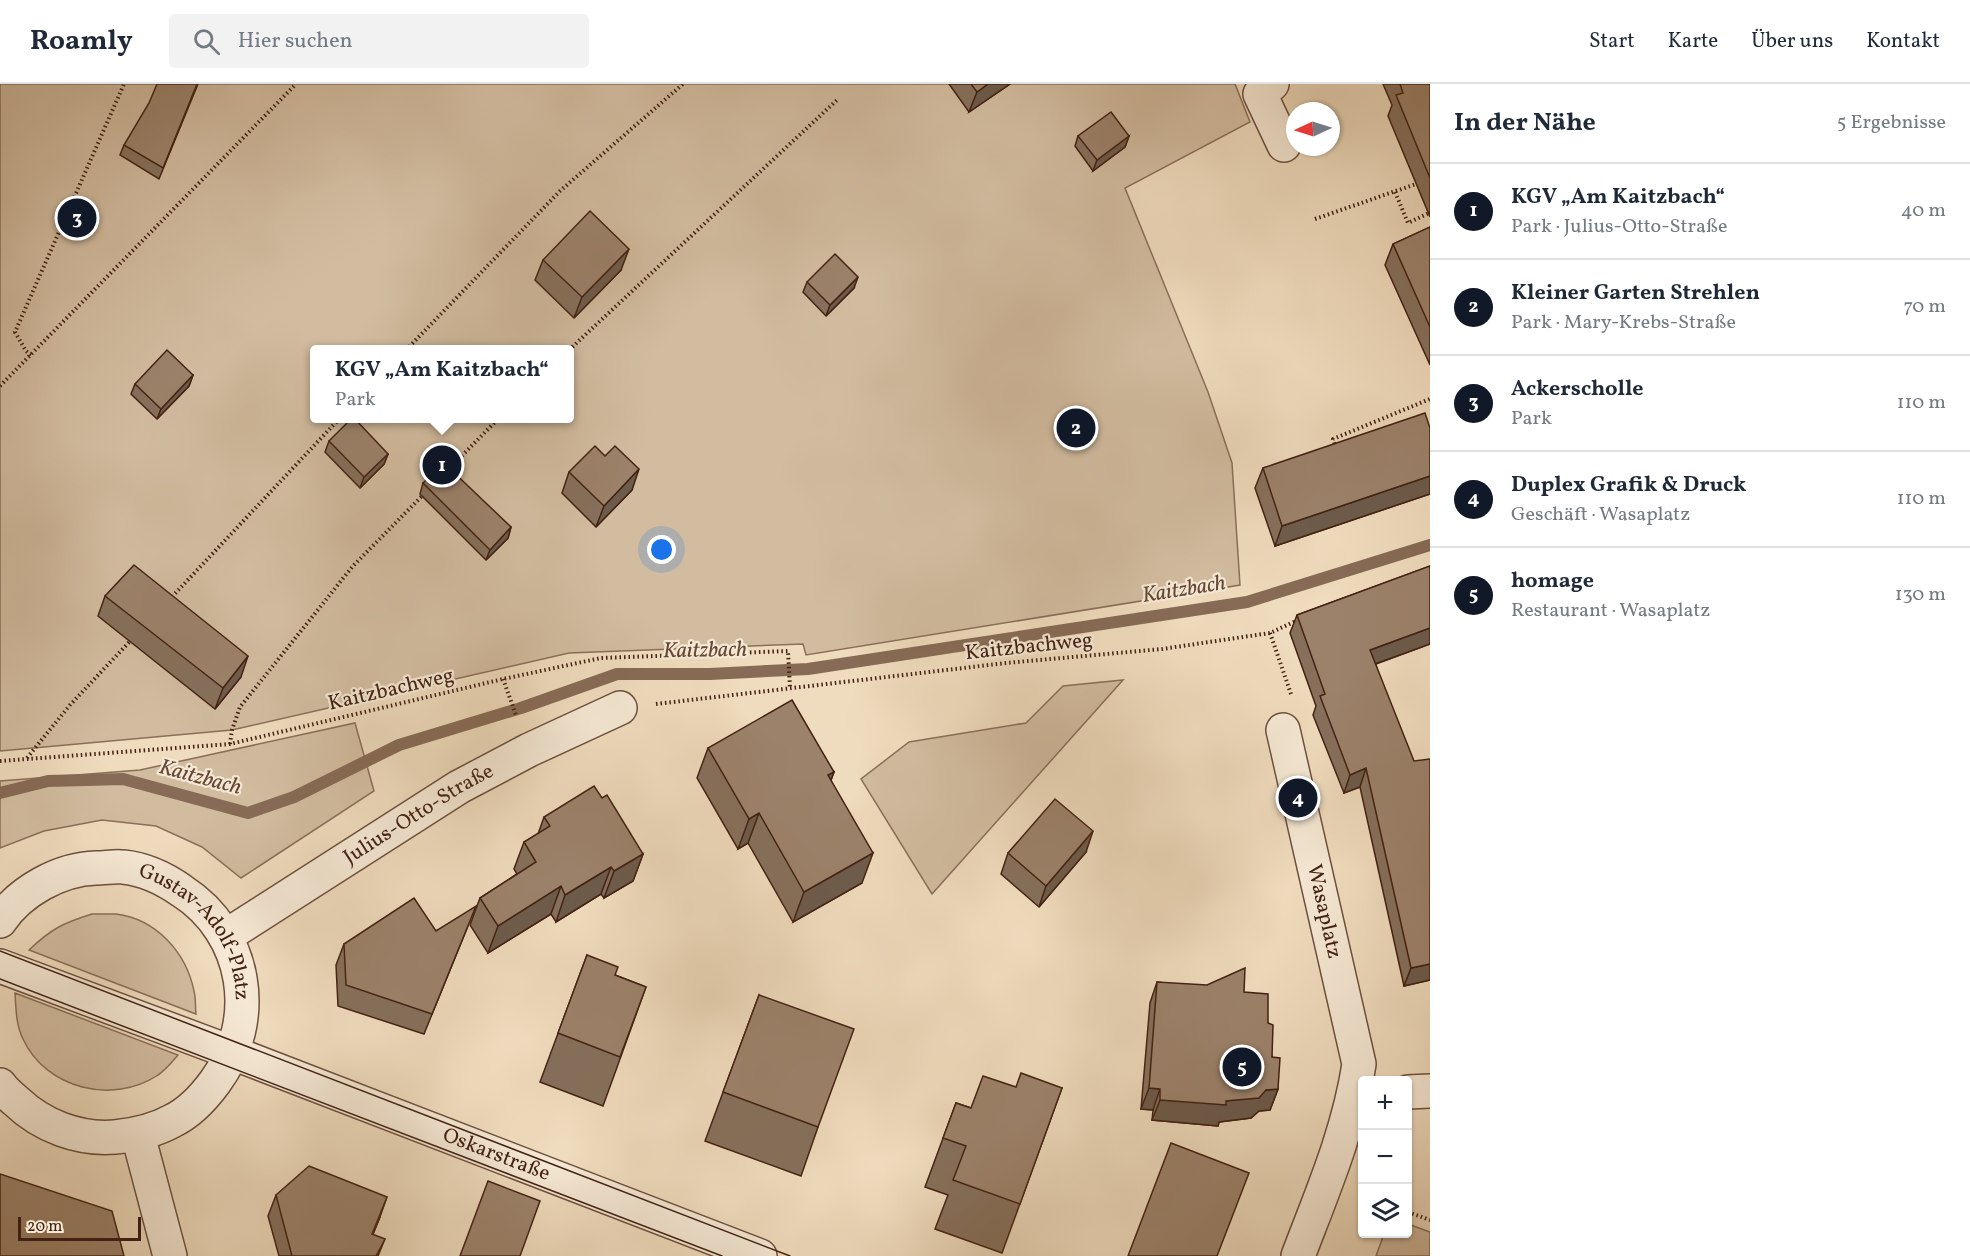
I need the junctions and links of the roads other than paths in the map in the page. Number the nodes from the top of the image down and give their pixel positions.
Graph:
1 (1272, 84) edge
2 (1284, 145) dead end
3 (621, 708) road end
4 (1283, 730) road end
5 (0, 921) edge
6 (226, 936) junction
7 (0, 966) edge
8 (233, 1053) junction
9 (1359, 1076) edge
10 (1, 1088) edge
11 (1430, 1090) edge
12 (1412, 1092) edge
13 (1358, 1094) edge
14 (138, 1135) junction
15 (170, 1256) edge
16 (760, 1256) edge
17 (1298, 1256) edge

1 - 2 street
3 - 6 street, Julius-Otto-Straße
4 - 9 street, Wasaplatz
5 - 6 street, Gustav-Adolf-Platz
6 - 8 street, Gustav-Adolf-Platz
7 - 8 street, Oskarstraße
8 - 14 street, Gustav-Adolf-Platz
8 - 16 street, Oskarstraße
10 - 14 street, Gustav-Adolf-Platz
11 - 12 street
13 - 17 street, Wasaplatz
14 - 15 street

